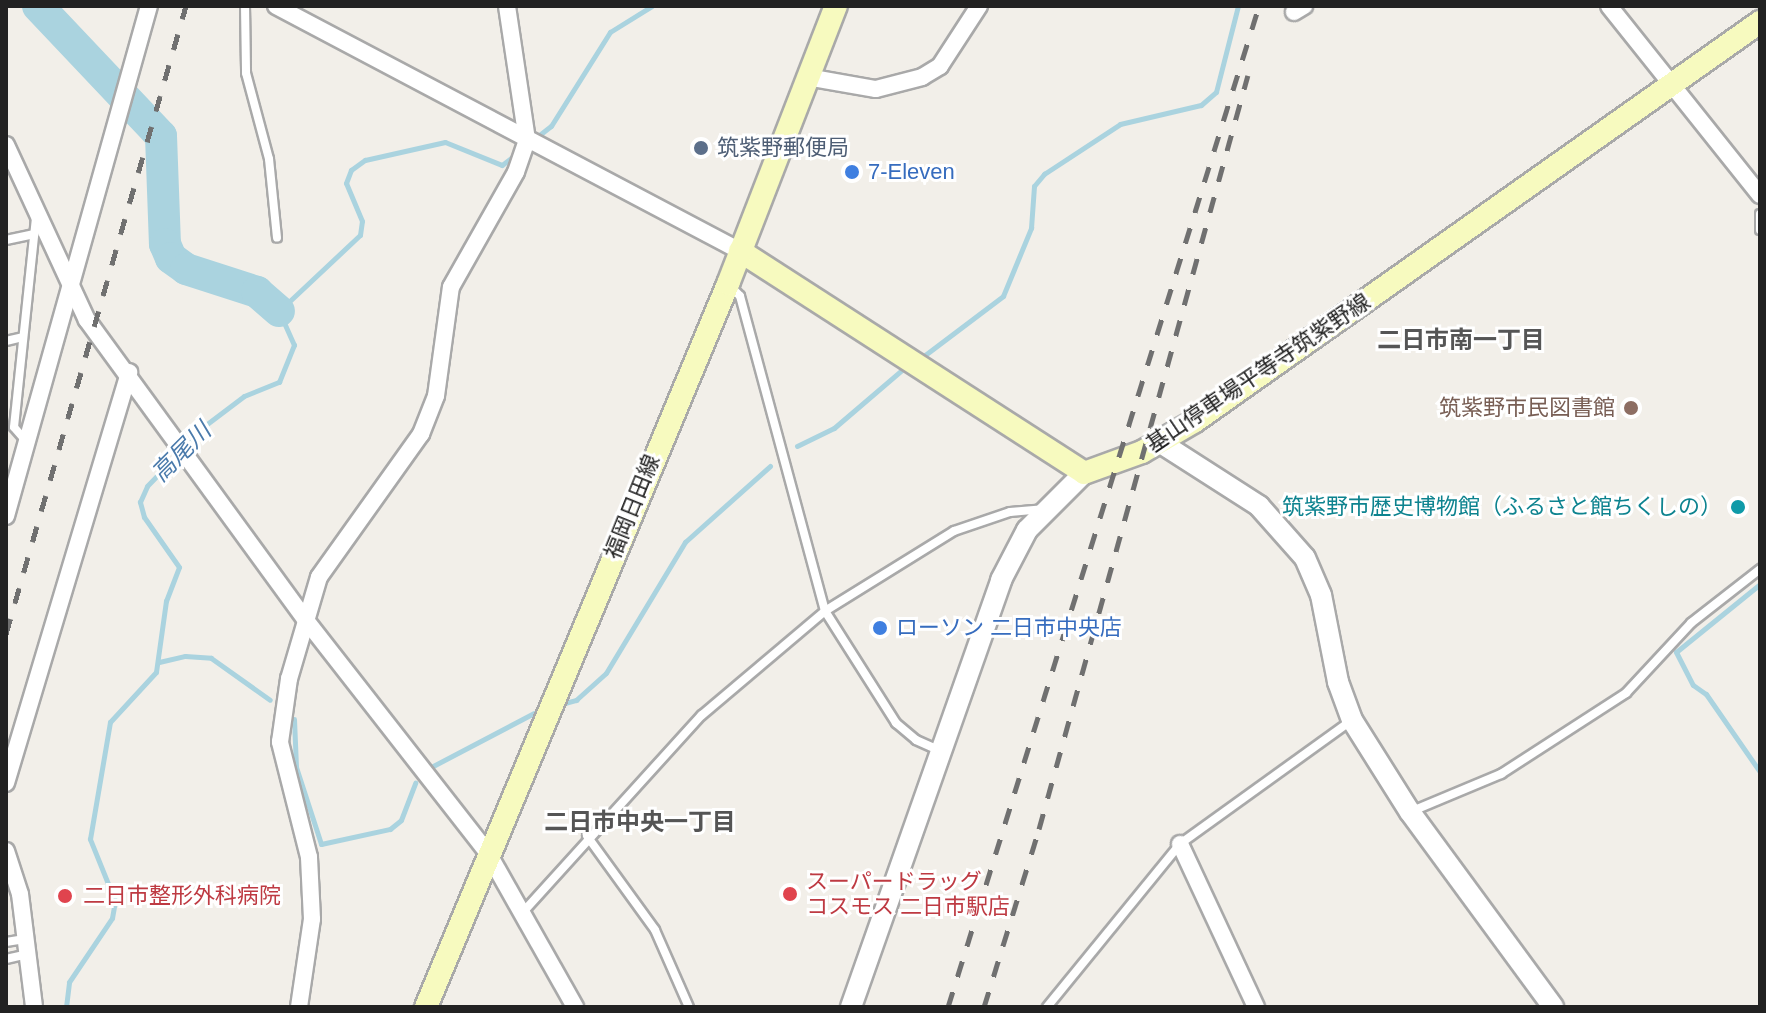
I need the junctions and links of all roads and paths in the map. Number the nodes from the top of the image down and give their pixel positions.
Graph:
1 (149, 6) edge
2 (245, 6) edge
3 (276, 6) edge
4 (507, 6) edge
5 (836, 6) edge
6 (979, 6) edge
7 (1609, 6) edge
8 (1760, 22) edge
9 (807, 77) junction
10 (1670, 85) junction
11 (527, 140) junction
12 (6, 145) edge
13 (1760, 195) edge
14 (37, 208) junction
15 (1760, 214) edge
16 (1760, 230) edge
17 (34, 234) junction
18 (277, 238) dead end
19 (6, 240) edge
20 (740, 251) junction
21 (728, 284) junction
22 (70, 288) junction
23 (23, 337) junction
24 (6, 341) edge
25 (129, 372) junction
26 (27, 441) junction
27 (1161, 443) junction
28 (1084, 473) junction
29 (1044, 509) junction
30 (6, 516) edge
31 (1760, 569) edge
32 (825, 611) junction
33 (305, 619) junction
34 (1352, 720) junction
35 (942, 751) junction
36 (6, 783) edge
37 (1410, 812) junction
38 (587, 836) junction
39 (1180, 844) junction
40 (6, 851) edge
41 (488, 853) junction
42 (524, 911) junction
43 (6, 942) edge
44 (26, 947) junction
45 (6, 959) edge
46 (34, 1007) edge
47 (299, 1007) edge
48 (426, 1007) edge
49 (575, 1007) edge
50 (689, 1007) edge
51 (851, 1007) edge
52 (1047, 1007) edge
53 (1256, 1007) edge
54 (1553, 1007) edge

1 - 22 street
2 - 18 lane
3 - 11 street
4 - 11 street
5 - 9 main road, 福岡日田線
6 - 9 street
7 - 10 street
8 - 10 main road, 基山停車場平等寺筑紫野線
9 - 20 main road, 福岡日田線
10 - 13 street
10 - 27 main road, 基山停車場平等寺筑紫野線
11 - 20 street
11 - 33 street
12 - 14 street
14 - 17 lane
14 - 22 street
15 - 16 lane
17 - 19 lane
17 - 23 lane
20 - 21 main road, 福岡日田線
20 - 28 main road
21 - 32 lane
21 - 41 main road, 福岡日田線
22 - 25 street
22 - 26 street
23 - 24 lane
23 - 26 lane
25 - 33 street
25 - 36 street
26 - 30 street
27 - 28 main road, 基山停車場平等寺筑紫野線
27 - 34 street
28 - 29 street
29 - 32 lane
29 - 35 street
31 - 37 lane
32 - 35 lane
32 - 38 lane
33 - 41 street
33 - 47 street
34 - 37 street
34 - 39 lane
35 - 51 street
37 - 54 street
38 - 42 lane
38 - 50 lane
39 - 52 lane
39 - 53 street
40 - 44 street
41 - 42 street
41 - 48 main road, 福岡日田線
42 - 49 street
43 - 44 lane
44 - 45 lane
44 - 46 street

